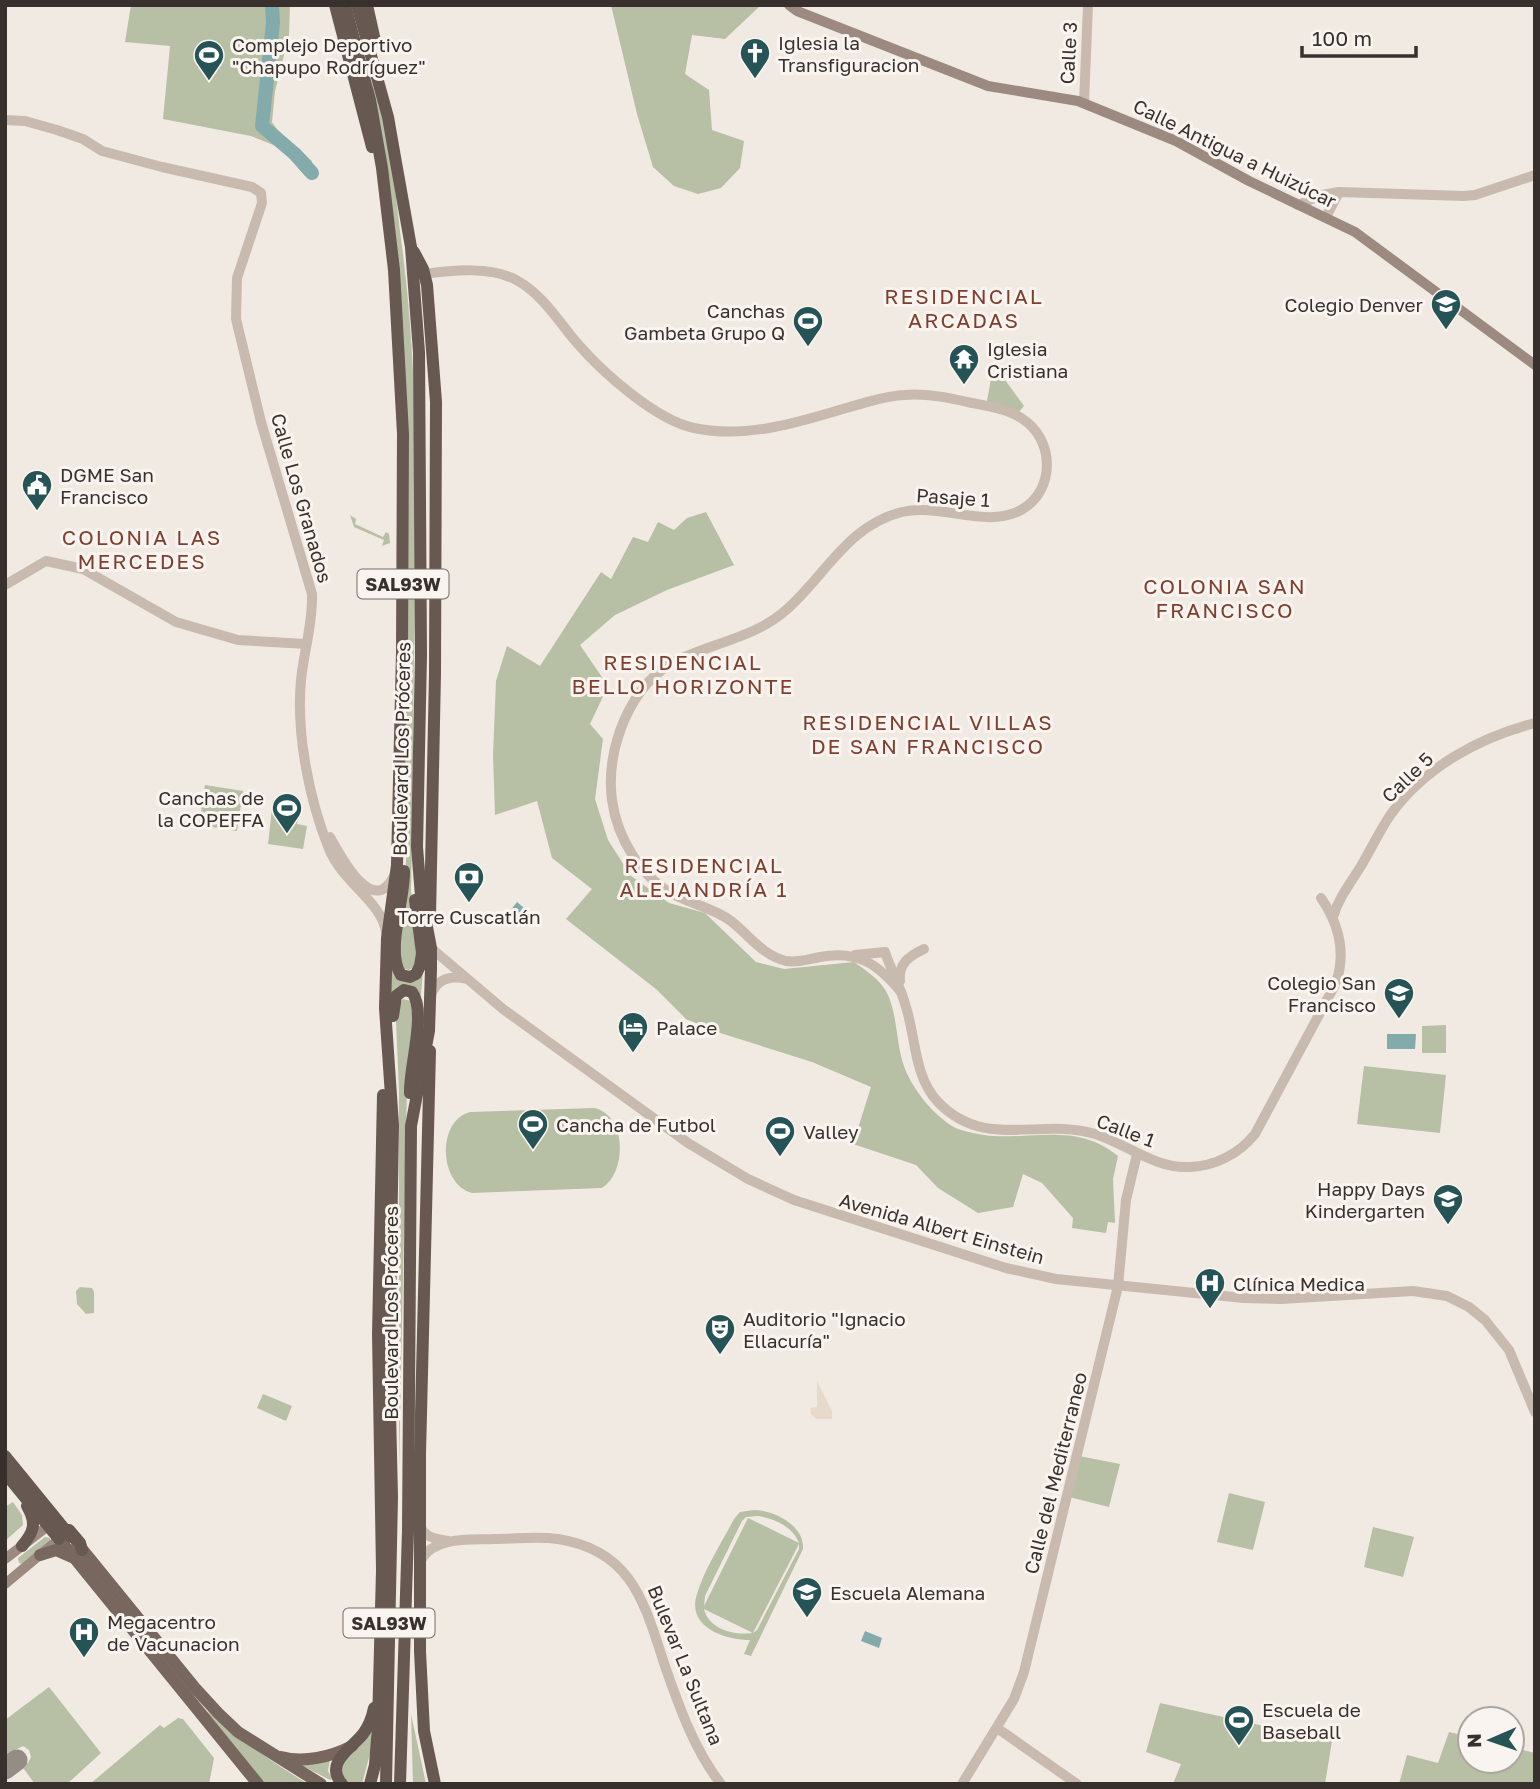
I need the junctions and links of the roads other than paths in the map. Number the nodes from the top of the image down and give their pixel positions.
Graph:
1 (335, 5) edge
2 (345, 5) edge
3 (357, 5) edge
4 (367, 5) edge
5 (789, 5) edge
6 (1088, 5) edge
7 (804, 9) edge
8 (352, 48) junction
9 (1084, 103) junction
10 (388, 117) junction
11 (5, 120) edge
12 (1535, 175) edge
13 (1339, 192) junction
14 (1298, 205) junction
15 (1326, 217) junction
16 (411, 247) junction
17 (425, 274) junction
18 (1535, 365) edge
19 (5, 585) edge
20 (306, 644) junction
21 (435, 674) junction
22 (421, 698) junction
23 (1535, 723) edge
24 (399, 794) junction
25 (319, 818) junction
26 (417, 847) junction
27 (397, 865) junction
28 (1339, 898) junction
29 (1333, 917) junction
30 (387, 938) junction
31 (431, 948) junction
32 (924, 949) dead end
33 (851, 956) junction
34 (471, 980) junction
35 (901, 992) junction
36 (431, 995) junction
37 (429, 1031) junction
38 (386, 1032) junction
39 (393, 1125) junction
40 (411, 1126) junction
41 (1138, 1154) junction
42 (1118, 1286) junction
43 (389, 1370) junction
44 (410, 1372) junction
45 (1535, 1412) edge
46 (420, 1454) junction
47 (5, 1456) edge
48 (380, 1461) junction
49 (5, 1473) edge
50 (22, 1485) junction
51 (52, 1523) junction
52 (421, 1528) junction
53 (66, 1536) junction
54 (452, 1542) junction
55 (22, 1546) junction
56 (78, 1554) junction
57 (40, 1555) junction
58 (7, 1557) edge
59 (421, 1560) junction
60 (21, 1572) junction
61 (5, 1584) edge
62 (378, 1689) junction
63 (997, 1728) junction
64 (352, 1746) junction
65 (270, 1753) junction
66 (434, 1782) edge
67 (258, 1784) edge
68 (321, 1784) edge
69 (342, 1784) edge
70 (370, 1784) edge
71 (386, 1784) edge
72 (400, 1784) edge
73 (722, 1784) edge
74 (962, 1784) edge
75 (1077, 1784) edge

1 - 8 highway
2 - 8 highway
3 - 10 highway, Boulevard Los Próceres / SAL93W
4 - 10 highway
5 - 7 main road, Calle Antigua a Huizúcar
6 - 9 street, Calle 3
7 - 9 main road, Calle Antigua a Huizúcar
8 - 24 highway, Boulevard Los Próceres / SAL93W
9 - 14 main road, Calle Antigua a Huizúcar
10 - 16 highway, Boulevard Los Próceres / SAL93W
11 - 20 street, Calle Los Granados
12 - 13 street
13 - 14 street
13 - 15 street
14 - 15 main road, Calle Antigua a Huizúcar
15 - 18 main road, Calle Antigua a Huizúcar
16 - 17 highway
16 - 22 highway, Boulevard Los Próceres / SAL93W
17 - 21 highway
17 - 33 street, Pasaje 1
19 - 20 street
20 - 25 street, Calle Los Granados
21 - 22 highway
21 - 31 highway
22 - 26 highway, Boulevard Los Próceres / SAL93W
23 - 28 street, Calle 5
24 - 26 highway
24 - 27 highway, Boulevard Los Próceres / SAL93W
25 - 27 street, Calle Los Granados
25 - 30 street, Calle Los Granados
26 - 31 highway, Boulevard Los Próceres / SAL93W
27 - 30 highway, Boulevard Los Próceres / SAL93W
28 - 29 street, Calle 5
28 - 29 street
29 - 41 street, Calle 1
30 - 38 highway, Boulevard Los Próceres / SAL93W
31 - 34 street, Avenida Albert Einstein
31 - 36 highway, Boulevard Los Próceres / SAL93W
32 - 35 street
33 - 35 street
33 - 35 street, Calle 1
34 - 36 street
34 - 42 street, Avenida Albert Einstein
35 - 41 street, Calle 1
36 - 37 highway, Boulevard Los Próceres / SAL93W
37 - 40 highway, Boulevard Los Próceres / SAL93W
37 - 46 highway
38 - 39 highway, Boulevard Los Próceres / SAL93W
38 - 48 highway
39 - 40 highway
39 - 43 highway, Boulevard Los Próceres / SAL93W
40 - 44 highway, Boulevard Los Próceres / SAL93W
41 - 42 street, Calle del Mediterraneo
42 - 45 street, Avenida Albert Einstein
42 - 63 street, Calle del Mediterraneo
43 - 48 highway
43 - 71 highway, Boulevard Los Próceres / SAL93W
44 - 46 highway
44 - 72 highway, Boulevard Los Próceres / SAL93W
46 - 52 highway
47 - 50 highway
48 - 62 highway
49 - 50 highway
50 - 51 highway
50 - 55 highway
50 - 56 highway
51 - 53 highway
51 - 55 main road
52 - 54 street, Bulevar La Sultana
52 - 59 highway
53 - 56 main road
53 - 57 main road
54 - 59 street, Bulevar La Sultana
54 - 73 street, Bulevar La Sultana
55 - 58 main road
56 - 57 main road
56 - 65 main road
56 - 67 main road
57 - 60 main road
58 - 60 main road
59 - 66 highway
60 - 61 main road
62 - 64 highway
62 - 70 highway
63 - 74 street, Calle del Mediterraneo
63 - 75 street
64 - 65 main road
64 - 69 highway
65 - 68 main road

